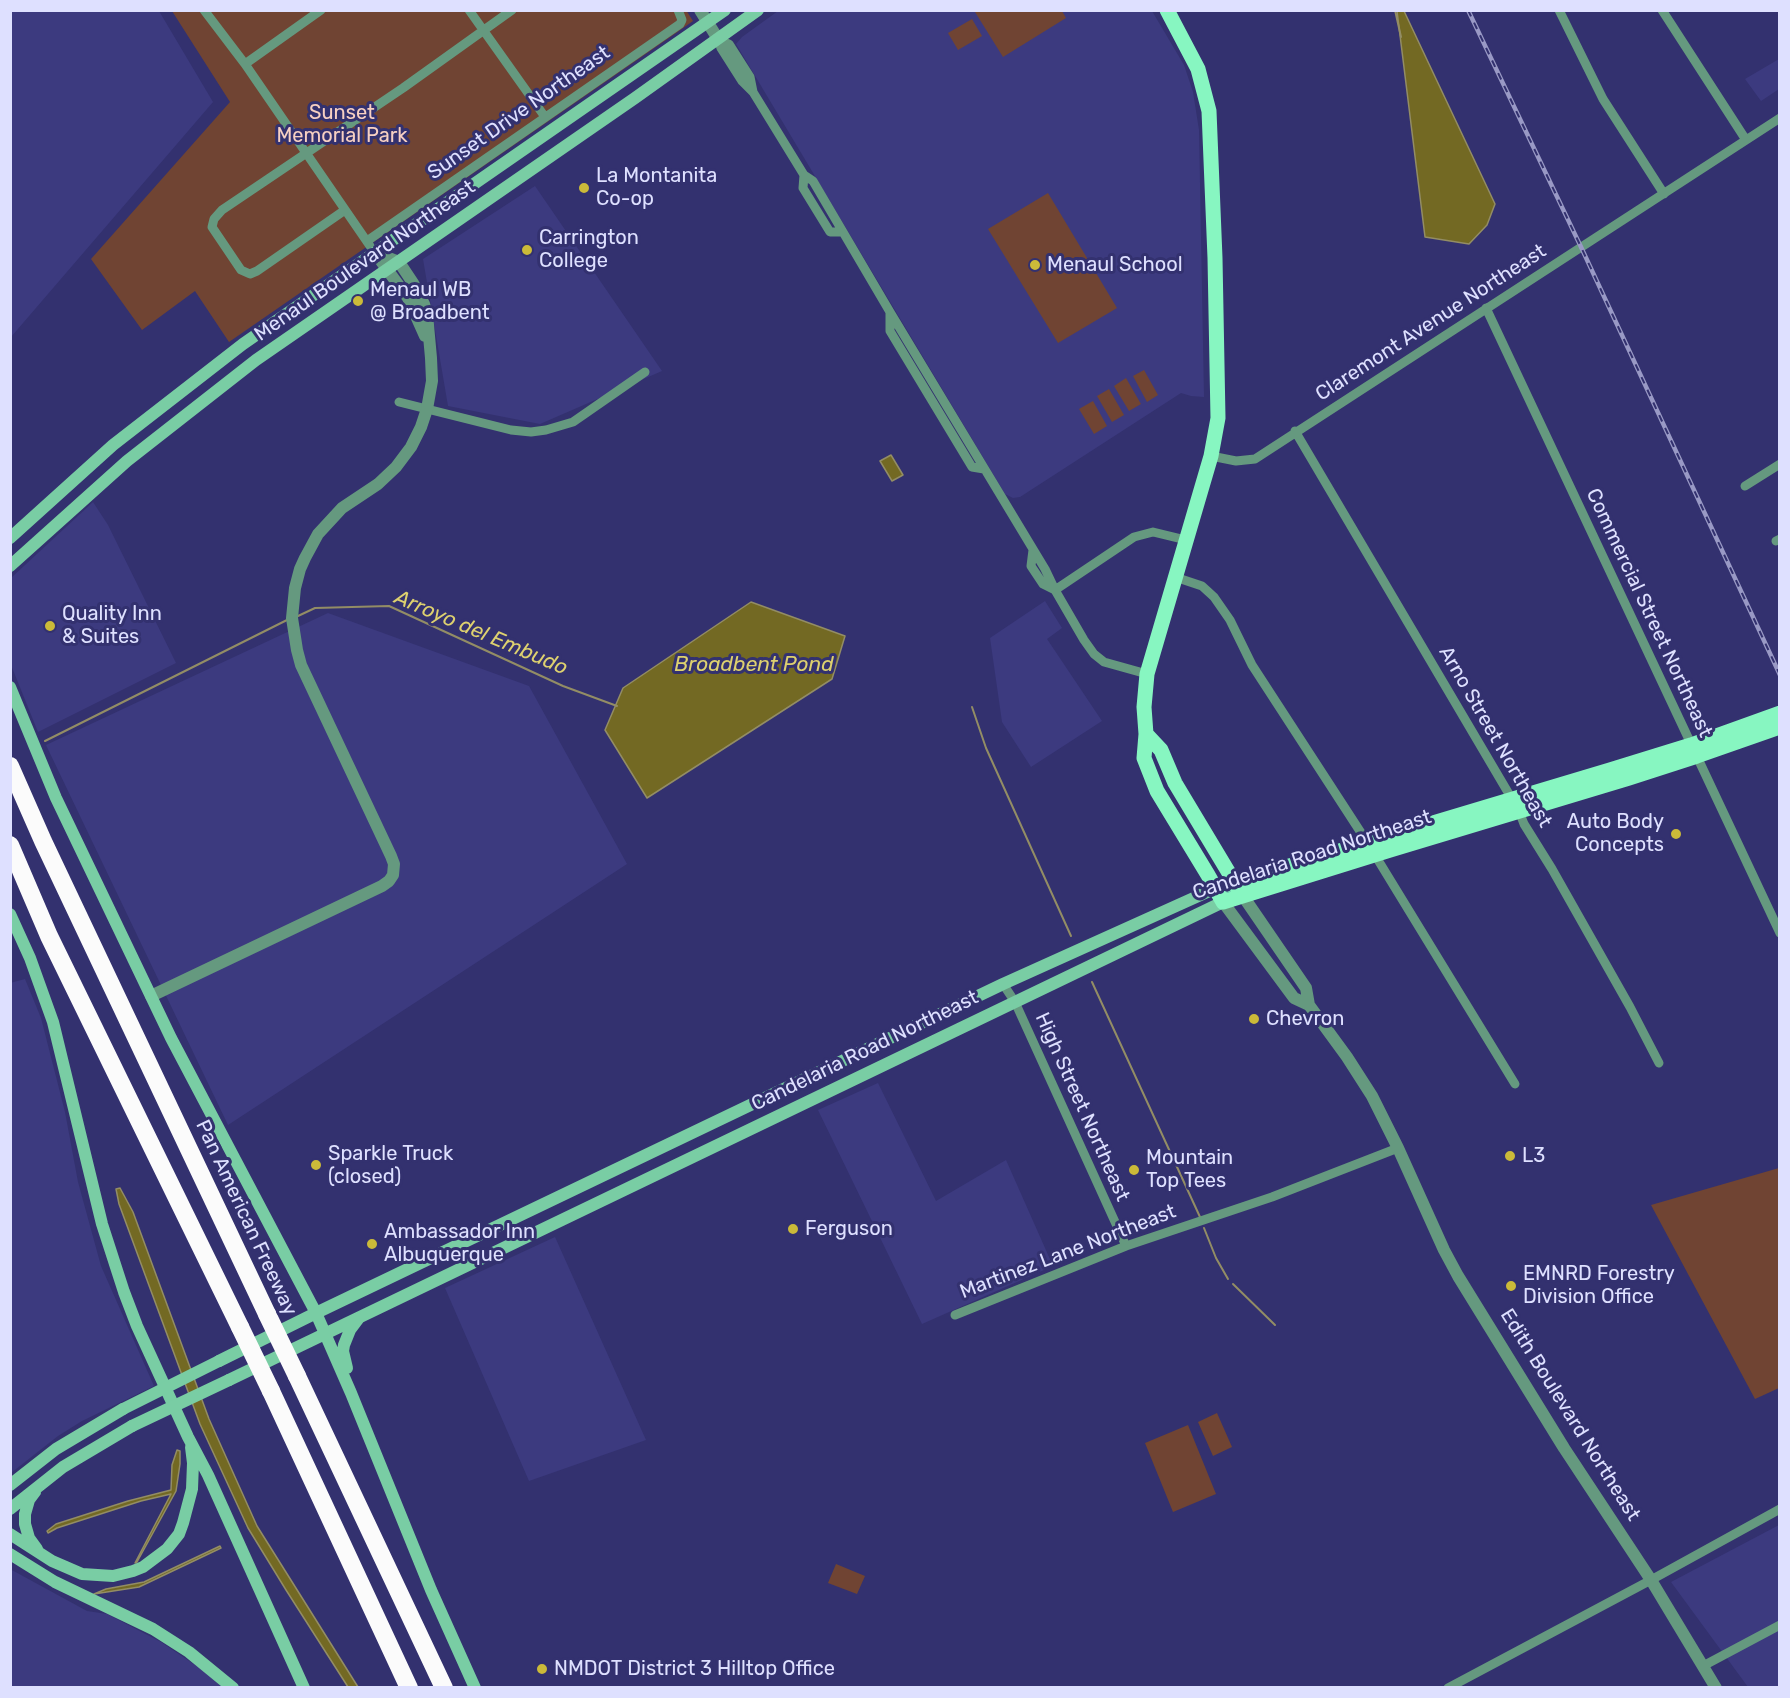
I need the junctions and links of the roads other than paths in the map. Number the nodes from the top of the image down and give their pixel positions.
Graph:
1 (204, 10) edge
2 (321, 10) edge
3 (469, 10) edge
4 (512, 10) edge
5 (678, 10) edge
6 (700, 10) edge
7 (724, 10) edge
8 (758, 10) edge
9 (1167, 10) edge
10 (1558, 10) edge
11 (1662, 10) edge
12 (707, 23) junction
13 (483, 30) junction
14 (718, 39) junction
15 (245, 64) junction
16 (545, 117) junction
17 (1779, 118) edge
18 (1746, 140) junction
19 (306, 154) junction
20 (1664, 194) junction
21 (345, 210) junction
22 (371, 247) junction
23 (399, 262) junction
24 (388, 269) junction
25 (1486, 308) junction
26 (429, 342) junction
27 (645, 372) dead end
28 (399, 402) dead end
29 (427, 409) junction
30 (1296, 431) junction
31 (1211, 456) junction
32 (1779, 464) edge
33 (1745, 486) dead end
34 (10, 538) edge
35 (1186, 540) junction
36 (10, 566) edge
37 (1175, 577) junction
38 (1055, 590) junction
39 (1147, 674) junction
40 (10, 687) edge
41 (1779, 713) edge
42 (1779, 727) edge
43 (1146, 734) junction
44 (1694, 751) junction
45 (10, 766) edge
46 (1515, 805) junction
47 (10, 845) edge
48 (1370, 848) junction
49 (10, 858) edge
50 (1234, 881) junction
51 (1216, 888) junction
52 (1242, 896) junction
53 (1223, 902) junction
54 (10, 914) edge
55 (1779, 933) edge
56 (49, 936) junction
57 (1003, 984) junction
58 (151, 996) junction
59 (1015, 1002) junction
60 (1309, 1005) junction
61 (1659, 1063) dead end
62 (1515, 1084) dead end
63 (1398, 1148) junction
64 (1126, 1246) junction
65 (316, 1313) junction
66 (955, 1315) dead end
67 (360, 1316) junction
68 (325, 1333) junction
69 (188, 1437) junction
70 (371, 1443) junction
71 (41, 1483) junction
72 (10, 1485) edge
73 (10, 1509) edge
74 (1779, 1509) edge
75 (10, 1534) edge
76 (10, 1554) edge
77 (41, 1555) junction
78 (1651, 1580) junction
79 (1779, 1625) edge
80 (1703, 1666) junction
81 (233, 1688) edge
82 (304, 1688) edge
83 (409, 1688) edge
84 (444, 1688) edge
85 (475, 1688) edge
86 (1448, 1688) edge
87 (1716, 1688) edge

1 - 15 street
2 - 15 street
3 - 13 street
4 - 13 street
5 - 16 street, Sunset Drive Northeast
6 - 12 street
7 - 12 main road, Menaul Boulevard Northeast
8 - 14 main road, Menaul Boulevard Northeast
9 - 31 main road, Edith Boulevard Northeast
10 - 20 street
11 - 18 street
12 - 14 street
12 - 22 main road, Menaul Boulevard Northeast
13 - 16 street
13 - 19 street
14 - 23 main road, Menaul Boulevard Northeast
14 - 38 street
15 - 19 street
16 - 22 street, Sunset Drive Northeast
17 - 18 street, Claremont Avenue Northeast
18 - 20 street, Claremont Avenue Northeast
19 - 21 street
19 - 21 street
20 - 25 street, Claremont Avenue Northeast
21 - 22 street
22 - 23 street
22 - 24 street
22 - 34 main road, Menaul Boulevard Northeast
23 - 24 main road, Menaul Boulevard Northeast
23 - 26 street
24 - 26 street
24 - 36 main road, Menaul Boulevard Northeast
25 - 30 street, Claremont Avenue Northeast
25 - 44 street, Commercial Street Northeast
26 - 29 street
27 - 29 street
28 - 29 street
29 - 58 street
30 - 31 street, Claremont Avenue Northeast
30 - 46 street, Arno Street Northeast
31 - 35 main road, Edith Boulevard Northeast
32 - 33 street
35 - 37 main road, Edith Boulevard Northeast
35 - 38 street
37 - 39 main road, Edith Boulevard Northeast
37 - 48 street
38 - 39 street
39 - 43 main road, Edith Boulevard Northeast
40 - 58 main road
41 - 44 main road, Candelaria Road Northeast
42 - 44 main road, Candelaria Road Northeast
43 - 50 main road, Edith Boulevard Northeast
43 - 51 main road, Edith Boulevard Northeast
44 - 46 main road, Candelaria Road Northeast
44 - 55 street, Commercial Street Northeast
45 - 84 highway, Pan American Freeway, bridge
46 - 48 main road, Candelaria Road Northeast
46 - 61 street, Arno Street Northeast
47 - 56 highway
48 - 50 main road, Candelaria Road Northeast
48 - 52 main road, Candelaria Road Northeast
48 - 62 street
49 - 56 highway
50 - 51 main road, Candelaria Road Northeast
50 - 52 main road, Edith Boulevard Northeast
51 - 53 main road, Edith Boulevard Northeast
51 - 57 main road, Candelaria Road Northeast
52 - 53 main road, Candelaria Road Northeast
52 - 60 street, Edith Boulevard Northeast
53 - 59 main road, Candelaria Road Northeast
53 - 60 street, Edith Boulevard Northeast
54 - 69 main road
56 - 83 highway, bridge
57 - 59 street, High Street Northeast
57 - 65 main road, Candelaria Road Northeast
58 - 65 main road
59 - 64 street, High Street Northeast
59 - 67 main road, Candelaria Road Northeast
60 - 63 street, Edith Boulevard Northeast
63 - 64 street, Martinez Lane Northeast
63 - 78 street, Edith Boulevard Northeast
64 - 66 street, Martinez Lane Northeast
65 - 68 main road
65 - 72 main road, Candelaria Road Northeast, bridge
67 - 68 main road, Candelaria Road Northeast
67 - 70 main road
68 - 70 main road
68 - 71 main road, Candelaria Road Northeast, bridge
69 - 77 main road
69 - 82 main road
70 - 85 main road
71 - 73 main road, Candelaria Road Northeast
71 - 77 main road
74 - 78 street
75 - 77 main road
76 - 81 main road
78 - 80 street, Edith Boulevard Northeast
78 - 86 street
79 - 80 street
80 - 87 street, Edith Boulevard Northeast

